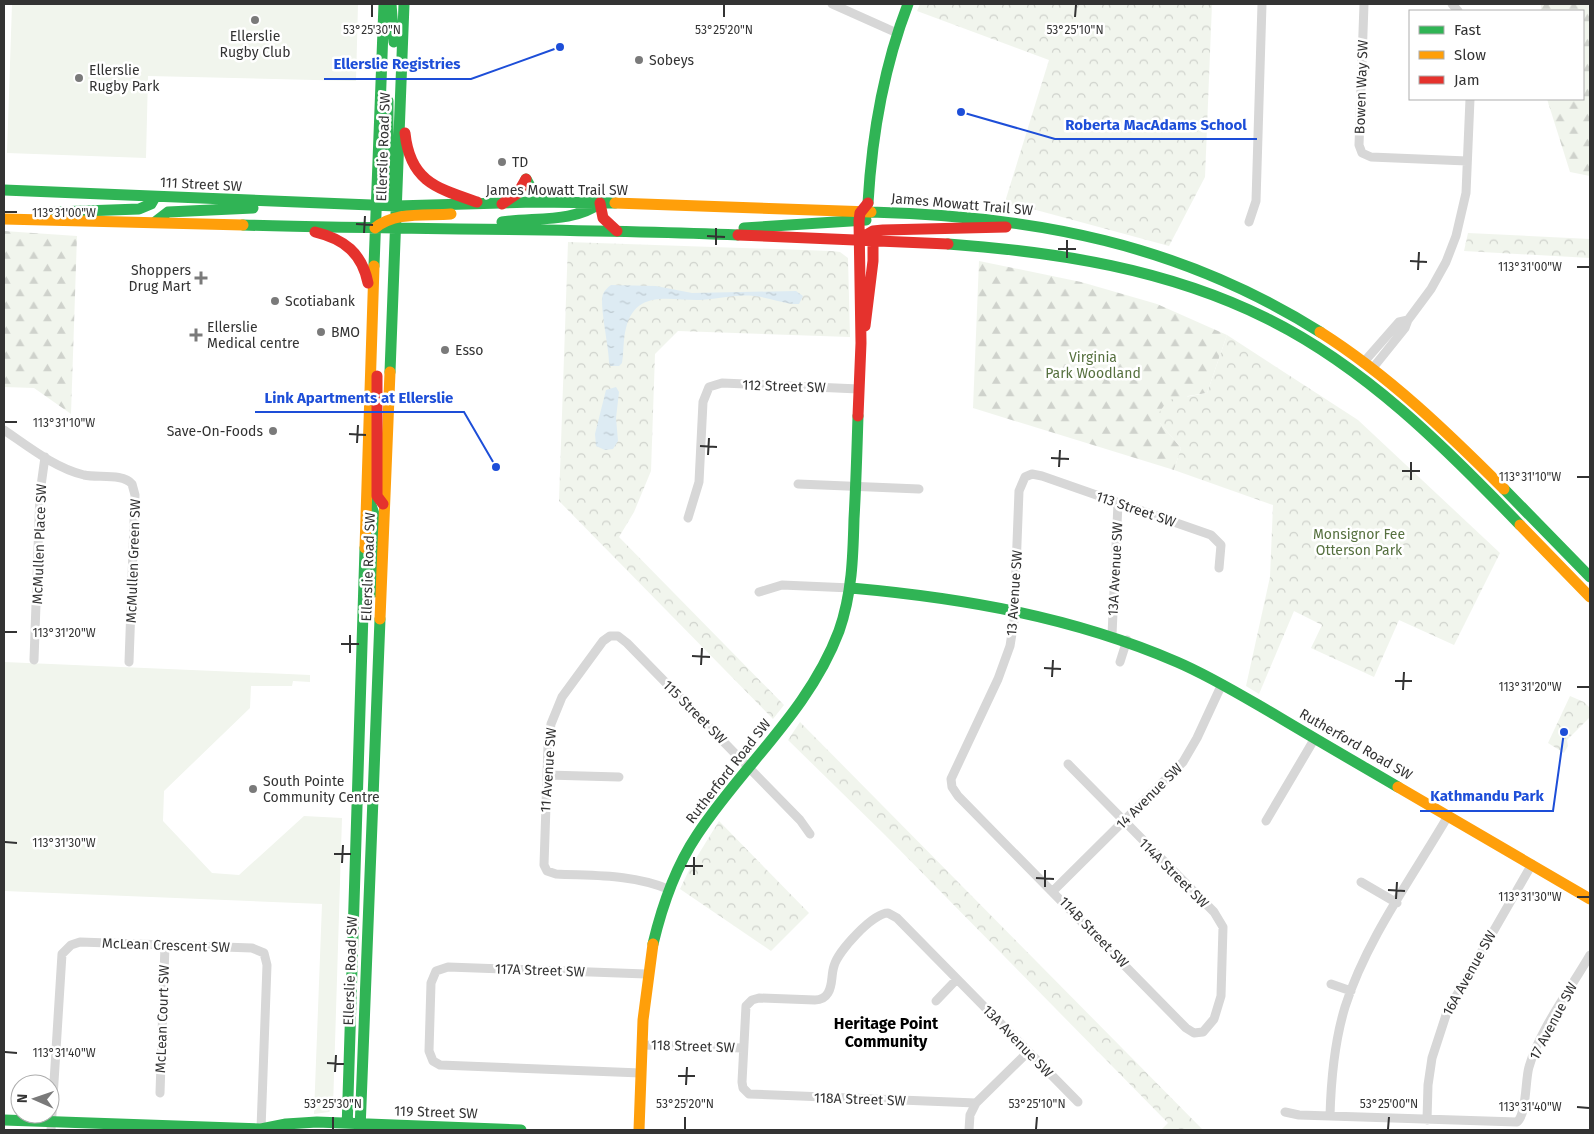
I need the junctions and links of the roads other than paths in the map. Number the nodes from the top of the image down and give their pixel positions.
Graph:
1 (384, 4) edge
2 (391, 4) edge
3 (404, 4) edge
4 (832, 4) edge
5 (908, 4) edge
6 (1262, 4) edge
7 (1364, 4) edge
8 (897, 32) junction
9 (383, 33) junction
10 (400, 86) junction
11 (1470, 100) edge
12 (399, 102) junction
13 (1467, 161) junction
14 (4, 190) edge
15 (155, 196) junction
16 (553, 202) junction
17 (292, 203) junction
18 (600, 203) junction
19 (868, 203) junction
20 (350, 204) junction
21 (502, 204) junction
22 (486, 205) junction
23 (873, 213) junction
24 (390, 214) junction
25 (860, 217) junction
26 (8, 219) edge
27 (156, 222) junction
28 (1249, 222) dead end
29 (286, 225) junction
30 (1036, 225) junction
31 (375, 228) junction
32 (480, 228) junction
33 (617, 231) junction
34 (709, 234) junction
35 (873, 235) junction
36 (859, 239) junction
37 (372, 320) junction
38 (371, 342) junction
39 (861, 343) junction
40 (1368, 366) junction
41 (1359, 376) junction
42 (860, 389) junction
43 (4, 430) edge
44 (45, 457) junction
45 (1025, 477) joint
46 (798, 484) dead end
47 (856, 487) junction
48 (918, 489) dead end
49 (366, 496) junction
50 (1118, 503) junction
51 (386, 507) junction
52 (688, 518) dead end
53 (1219, 568) dead end
54 (1590, 577) edge
55 (851, 588) junction
56 (759, 592) dead end
57 (1590, 596) edge
58 (1014, 610) junction
59 (1112, 635) junction
60 (618, 636) joint
61 (1127, 640) junction
62 (380, 654) junction
63 (34, 660) dead end
64 (129, 662) dead end
65 (1120, 662) dead end
66 (1222, 684) junction
67 (1315, 738) junction
68 (1068, 764) dead end
69 (750, 768) junction
70 (547, 775) junction
71 (619, 777) dead end
72 (952, 787) joint
73 (1448, 816) junction
74 (1266, 821) dead end
75 (1123, 822) junction
76 (810, 834) dead end
77 (1532, 864) junction
78 (1361, 882) dead end
79 (668, 889) junction
80 (1053, 891) junction
81 (1590, 899) edge
82 (1397, 903) junction
83 (165, 946) junction
84 (1590, 955) edge
85 (646, 974) junction
86 (958, 979) junction
87 (1332, 984) dead end
88 (1351, 991) junction
89 (936, 1001) dead end
90 (1194, 1033) joint
91 (642, 1044) junction
92 (743, 1048) junction
93 (1028, 1052) junction
94 (641, 1072) junction
95 (160, 1093) dead end
96 (1078, 1102) dead end
97 (976, 1103) junction
98 (1285, 1112) dead end
99 (1330, 1116) junction
100 (4, 1120) edge
101 (1427, 1120) junction
102 (51, 1126) edge
103 (347, 1127) edge
104 (182, 1128) edge
105 (360, 1128) edge
106 (264, 1129) edge
107 (521, 1130) edge
108 (639, 1130) edge
109 (969, 1130) edge

1 - 9 main road, Ellerslie Road SW
2 - 10 main road
3 - 10 main road, Ellerslie Road SW
4 - 8 street
5 - 8 main road
6 - 28 street
7 - 13 street, Bowen Way SW
8 - 19 main road
9 - 20 main road
9 - 24 main road, Ellerslie Road SW
10 - 12 main road, Ellerslie Road SW
11 - 13 street
12 - 22 main road
12 - 24 main road, Ellerslie Road SW
13 - 40 street
14 - 15 main road, 111 Street SW
15 - 17 main road, 111 Street SW
15 - 26 main road
16 - 18 main road, James Mowatt Trail SW
16 - 21 main road, James Mowatt Trail SW
16 - 21 main road
17 - 20 main road, 111 Street SW
17 - 27 main road
18 - 25 main road, James Mowatt Trail SW
18 - 32 main road
18 - 33 main road
19 - 23 main road, Rutherford Road SW
19 - 25 main road
20 - 24 main road, 111 Street SW
21 - 22 main road, James Mowatt Trail SW
22 - 24 main road, James Mowatt Trail SW
23 - 25 main road, James Mowatt Trail SW
23 - 30 main road, James Mowatt Trail SW
23 - 35 main road, Rutherford Road SW
24 - 31 main road, Ellerslie Road SW
24 - 31 main road
24 - 32 main road
24 - 51 main road, Ellerslie Road SW
25 - 34 main road
25 - 36 main road, Rutherford Road SW
26 - 27 main road
27 - 29 main road
29 - 31 main road
29 - 37 main road
30 - 35 main road
30 - 40 main road, James Mowatt Trail SW
31 - 37 main road, Ellerslie Road SW
32 - 33 main road
33 - 34 main road
34 - 36 main road
35 - 36 main road
35 - 39 main road, Rutherford Road SW
35 - 41 main road
36 - 39 main road, Rutherford Road SW
37 - 38 main road, Ellerslie Road SW
38 - 49 main road, Ellerslie Road SW
38 - 51 main road
39 - 42 main road, Rutherford Road SW
40 - 41 main road
40 - 54 main road, James Mowatt Trail SW
41 - 57 main road
42 - 47 main road, Rutherford Road SW
42 - 52 street, 112 Street SW
43 - 44 street, McMullen Green SW
44 - 63 street, McMullen Place SW
44 - 64 street, McMullen Green SW
45 - 50 street, 113 Street SW
45 - 58 street, 13 Avenue SW
46 - 47 street
47 - 48 street
47 - 55 main road, Rutherford Road SW
49 - 62 main road
49 - 103 main road, Ellerslie Road SW
50 - 53 street, 113 Street SW
50 - 59 street, 13A Avenue SW
51 - 62 main road, Ellerslie Road SW
55 - 56 street
55 - 58 main road, Rutherford Road SW
55 - 69 main road, Rutherford Road SW
58 - 59 main road, Rutherford Road SW
58 - 72 street, 13 Avenue SW
59 - 61 main road, Rutherford Road SW
60 - 69 street, 115 Street SW
60 - 70 street, 11 Avenue SW
61 - 65 street
61 - 66 main road, Rutherford Road SW
62 - 105 main road, Ellerslie Road SW
66 - 67 main road, Rutherford Road SW
66 - 75 street, 14 Avenue SW
67 - 73 main road, Rutherford Road SW
67 - 74 street
68 - 75 street, 114A Street SW
69 - 76 street, 115 Street SW
69 - 79 main road, Rutherford Road SW
70 - 71 street
70 - 79 street, 11 Avenue SW
72 - 80 street, 114B Street SW
73 - 77 main road, Rutherford Road SW
73 - 82 street
75 - 80 street, 14 Avenue SW
75 - 90 street, 114A Street SW
77 - 81 main road, Rutherford Road SW
77 - 101 street, 16A Avenue SW
78 - 82 street
79 - 85 main road, Rutherford Road SW
80 - 90 street, 114B Street SW
82 - 88 street
83 - 95 street, McLean Court SW
83 - 102 street, McLean Crescent SW
83 - 106 street, McLean Crescent SW
84 - 101 street, 17 Avenue SW
85 - 91 main road, Rutherford Road SW
85 - 94 street, 117A Street SW
86 - 89 street
86 - 92 street, 13A Avenue SW
86 - 93 street, 13A Avenue SW
87 - 88 street
88 - 99 street
91 - 92 street, 118 Street SW
91 - 94 main road, Rutherford Road SW
92 - 97 street, 118A Street SW
93 - 96 street, 13A Avenue SW
93 - 97 street
94 - 108 main road, Rutherford Road SW
97 - 109 street
98 - 99 street
99 - 101 street
100 - 102 main road, 119 Street SW
102 - 104 main road, 119 Street SW
103 - 105 main road, 119 Street SW
103 - 106 main road, 119 Street SW
104 - 106 main road, 119 Street SW
105 - 107 main road, 119 Street SW

